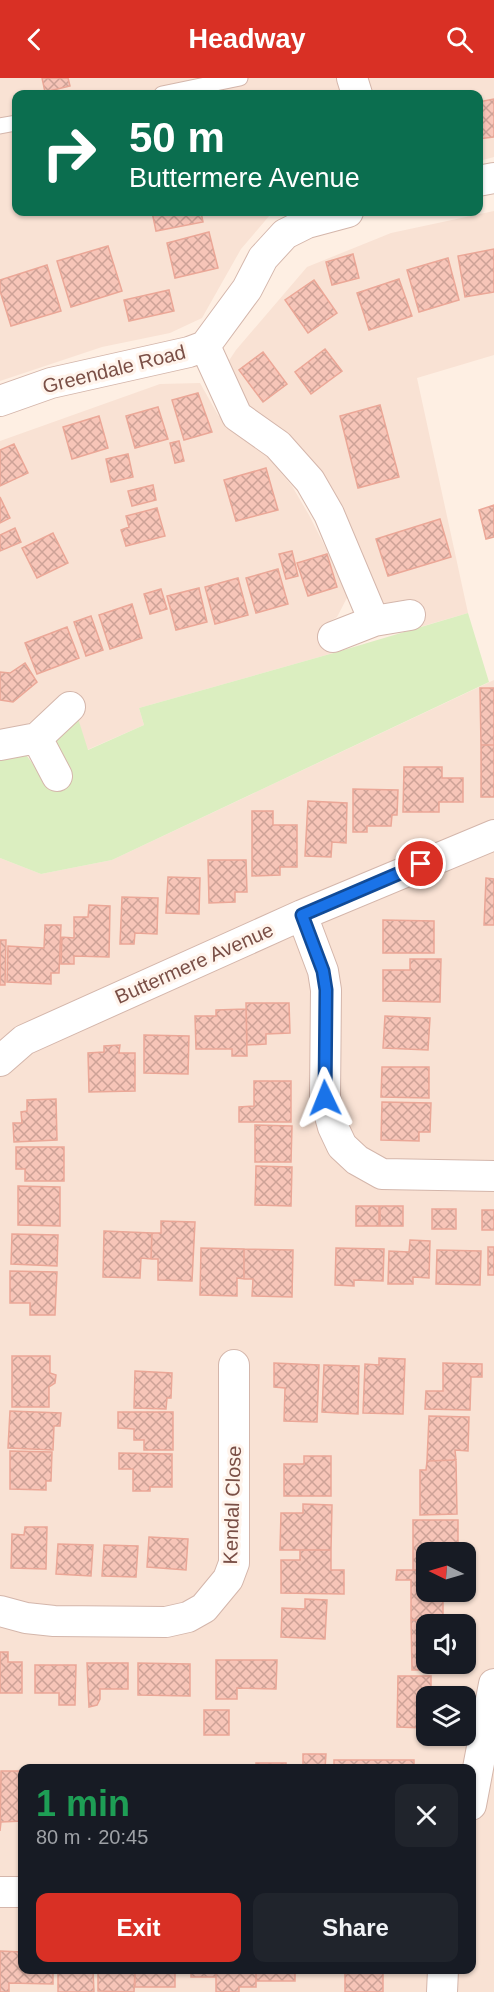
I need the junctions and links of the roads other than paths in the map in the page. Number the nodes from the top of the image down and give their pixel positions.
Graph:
1 (240, 78) edge
2 (182, 90) edge
3 (333, 216) edge
4 (205, 346) junction
5 (0, 401) edge
6 (410, 615) dead end
7 (374, 621) junction
8 (333, 637) dead end
9 (70, 708) dead end
10 (37, 738) junction
11 (0, 745) edge
12 (57, 776) dead end
13 (494, 835) edge
14 (302, 915) junction
15 (0, 1060) edge
16 (494, 1176) edge
17 (234, 1365) dead end
18 (0, 1611) edge
19 (494, 1684) edge
20 (476, 1779) edge
21 (0, 1892) edge
22 (18, 1892) edge
23 (443, 1974) edge
24 (442, 1992) edge

1 - 2 lane
3 - 4 street, Greendale Road
4 - 5 street, Greendale Road
4 - 7 street
6 - 7 street
7 - 8 street
9 - 10 street
10 - 11 street
10 - 12 street
13 - 14 street, Buttermere Avenue
14 - 15 street, Buttermere Avenue
14 - 16 street
17 - 18 street, Kendal Close
19 - 20 street
21 - 22 street
23 - 24 street

